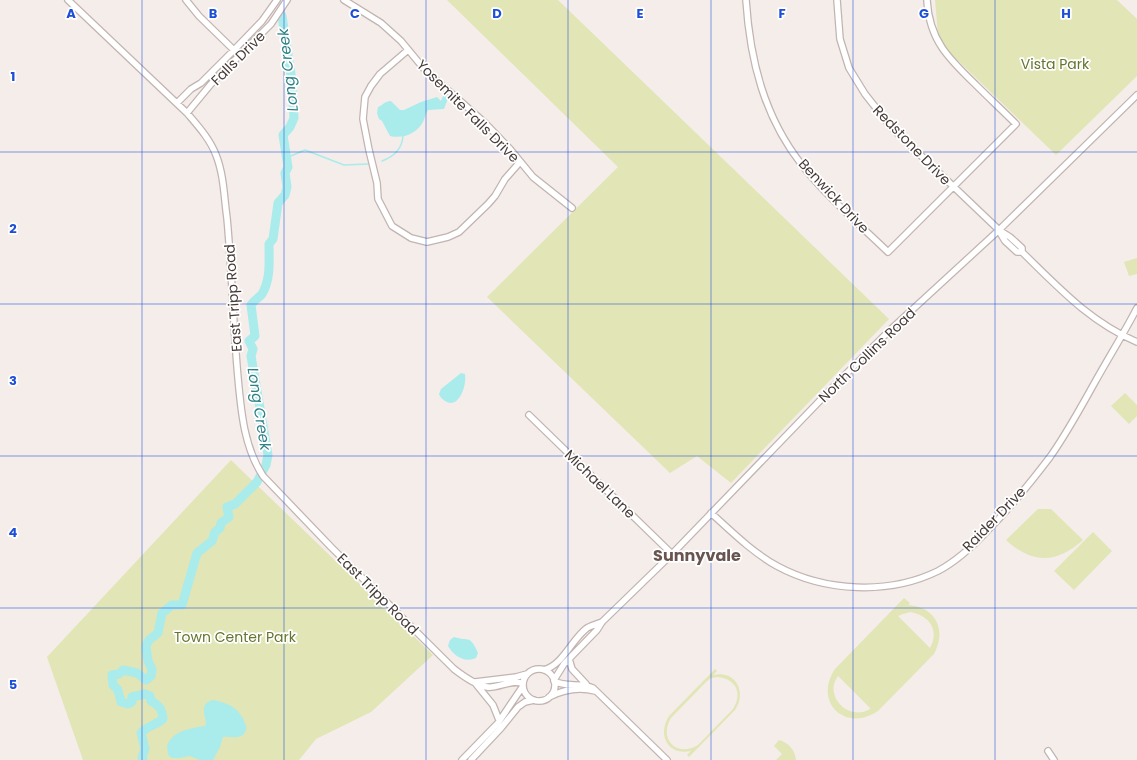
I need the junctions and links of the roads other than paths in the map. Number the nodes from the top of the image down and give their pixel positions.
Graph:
1 (68, 0) edge
2 (186, 0) edge
3 (277, 0) edge
4 (287, 0) edge
5 (344, 0) edge
6 (746, 0) edge
7 (837, 0) edge
8 (927, 0) edge
9 (234, 50) junction
10 (408, 50) junction
11 (240, 56) junction
12 (1137, 94) edge
13 (176, 103) junction
14 (187, 113) junction
15 (520, 162) junction
16 (952, 187) junction
17 (572, 208) dead end
18 (999, 230) junction
19 (1137, 308) edge
20 (1122, 336) junction
21 (1137, 342) edge
22 (529, 414) dead end
23 (711, 513) junction
24 (672, 554) junction
25 (602, 622) junction
26 (569, 659) junction
27 (544, 670) junction
28 (527, 674) junction
29 (554, 681) junction
30 (475, 682) junction
31 (586, 684) junction
32 (523, 685) junction
33 (602, 695) junction
34 (548, 698) junction
35 (534, 700) junction
36 (499, 720) junction
37 (1048, 751) dead end
38 (466, 759) edge
39 (667, 760) edge
40 (1054, 760) edge

1 - 13 street, East Tripp Road
2 - 9 street
3 - 9 street, Falls Drive
4 - 11 street, Falls Drive
5 - 10 street, Yosemite Falls Drive
6 - 16 street, Benwick Drive
7 - 16 street, Redstone Drive
8 - 16 street
9 - 11 street
9 - 13 street, Falls Drive
10 - 15 street, Yosemite Falls Drive
10 - 15 street
11 - 14 street, Falls Drive
12 - 18 street, North Collins Road
13 - 14 street, East Tripp Road
14 - 30 street, East Tripp Road
15 - 17 street, Yosemite Falls Drive
16 - 18 street, Redstone Drive
18 - 20 street, Redstone Drive
18 - 23 street, North Collins Road
19 - 20 street, Raider Drive
20 - 21 street, Redstone Drive
20 - 23 street, Raider Drive
22 - 24 street, Michael Lane
23 - 24 street, North Collins Road
24 - 25 street, North Collins Road
25 - 26 street, North Collins Road
25 - 27 street, North Collins Road
26 - 29 street, North Collins Road
26 - 31 street
27 - 28 street
27 - 29 street
28 - 30 street
28 - 32 street
29 - 31 street
29 - 34 street
30 - 32 street, East Tripp Road
30 - 36 street
31 - 33 street
32 - 35 street
32 - 36 street
33 - 34 street
33 - 39 street
34 - 35 street
35 - 38 street
36 - 38 street
37 - 40 street

